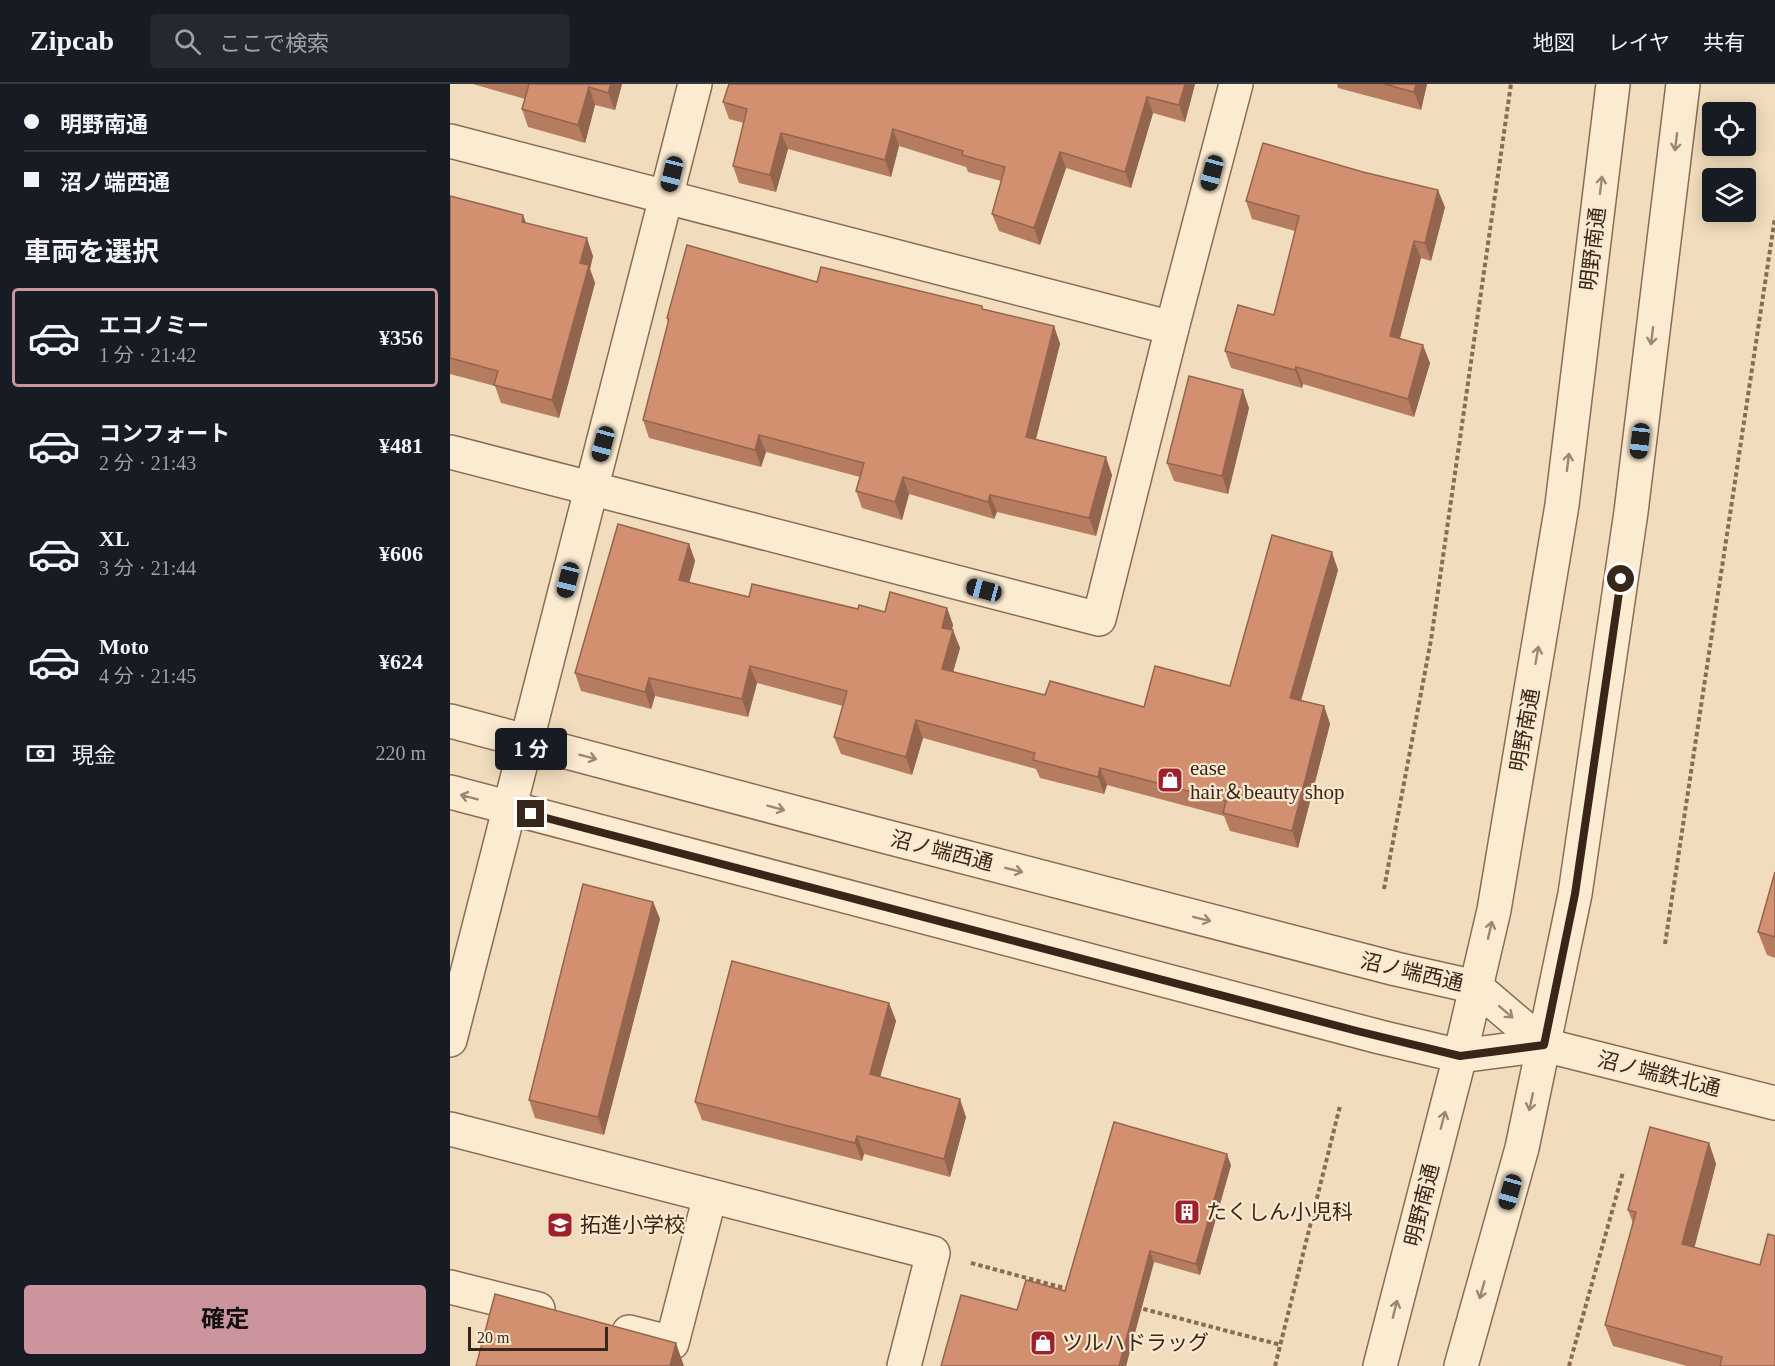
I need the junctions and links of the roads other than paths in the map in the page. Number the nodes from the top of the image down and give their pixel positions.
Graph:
1 (695, 84) edge
2 (1236, 84) edge
3 (1613, 84) edge
4 (1683, 84) edge
5 (450, 141) edge
6 (666, 196) junction
7 (1172, 328) junction
8 (450, 452) edge
9 (592, 489) junction
10 (450, 721) edge
11 (528, 741) junction
12 (450, 792) edge
13 (509, 808) junction
14 (1476, 987) junction
15 (450, 1040) edge
16 (1544, 1045) junction
17 (1460, 1056) junction
18 (1775, 1103) edge
19 (450, 1129) edge
20 (710, 1196) junction
21 (450, 1287) edge
22 (572, 1318) edge
23 (605, 1326) edge
24 (904, 1366) edge
25 (1380, 1366) edge
26 (1461, 1366) edge

1 - 6 street
2 - 7 street
14 -> 3 street, 明野南通
4 -> 16 street
5 - 6 street
6 - 7 street
6 - 9 street
7 - 9 street
8 - 9 street
9 - 11 street
10 - 11 street, 沼ノ端西通
11 - 13 street
11 -> 14 street, 沼ノ端西通
13 -> 12 street
13 - 15 street
13 - 17 street
14 -> 16 street, 沼ノ端西通
14 - 17 street, 明野南通
16 - 17 street
16 - 18 street, 沼ノ端鉄北通
16 -> 26 street
25 -> 17 street, 明野南通
19 - 20 street
20 - 23 street
20 - 24 street
21 - 22 street

